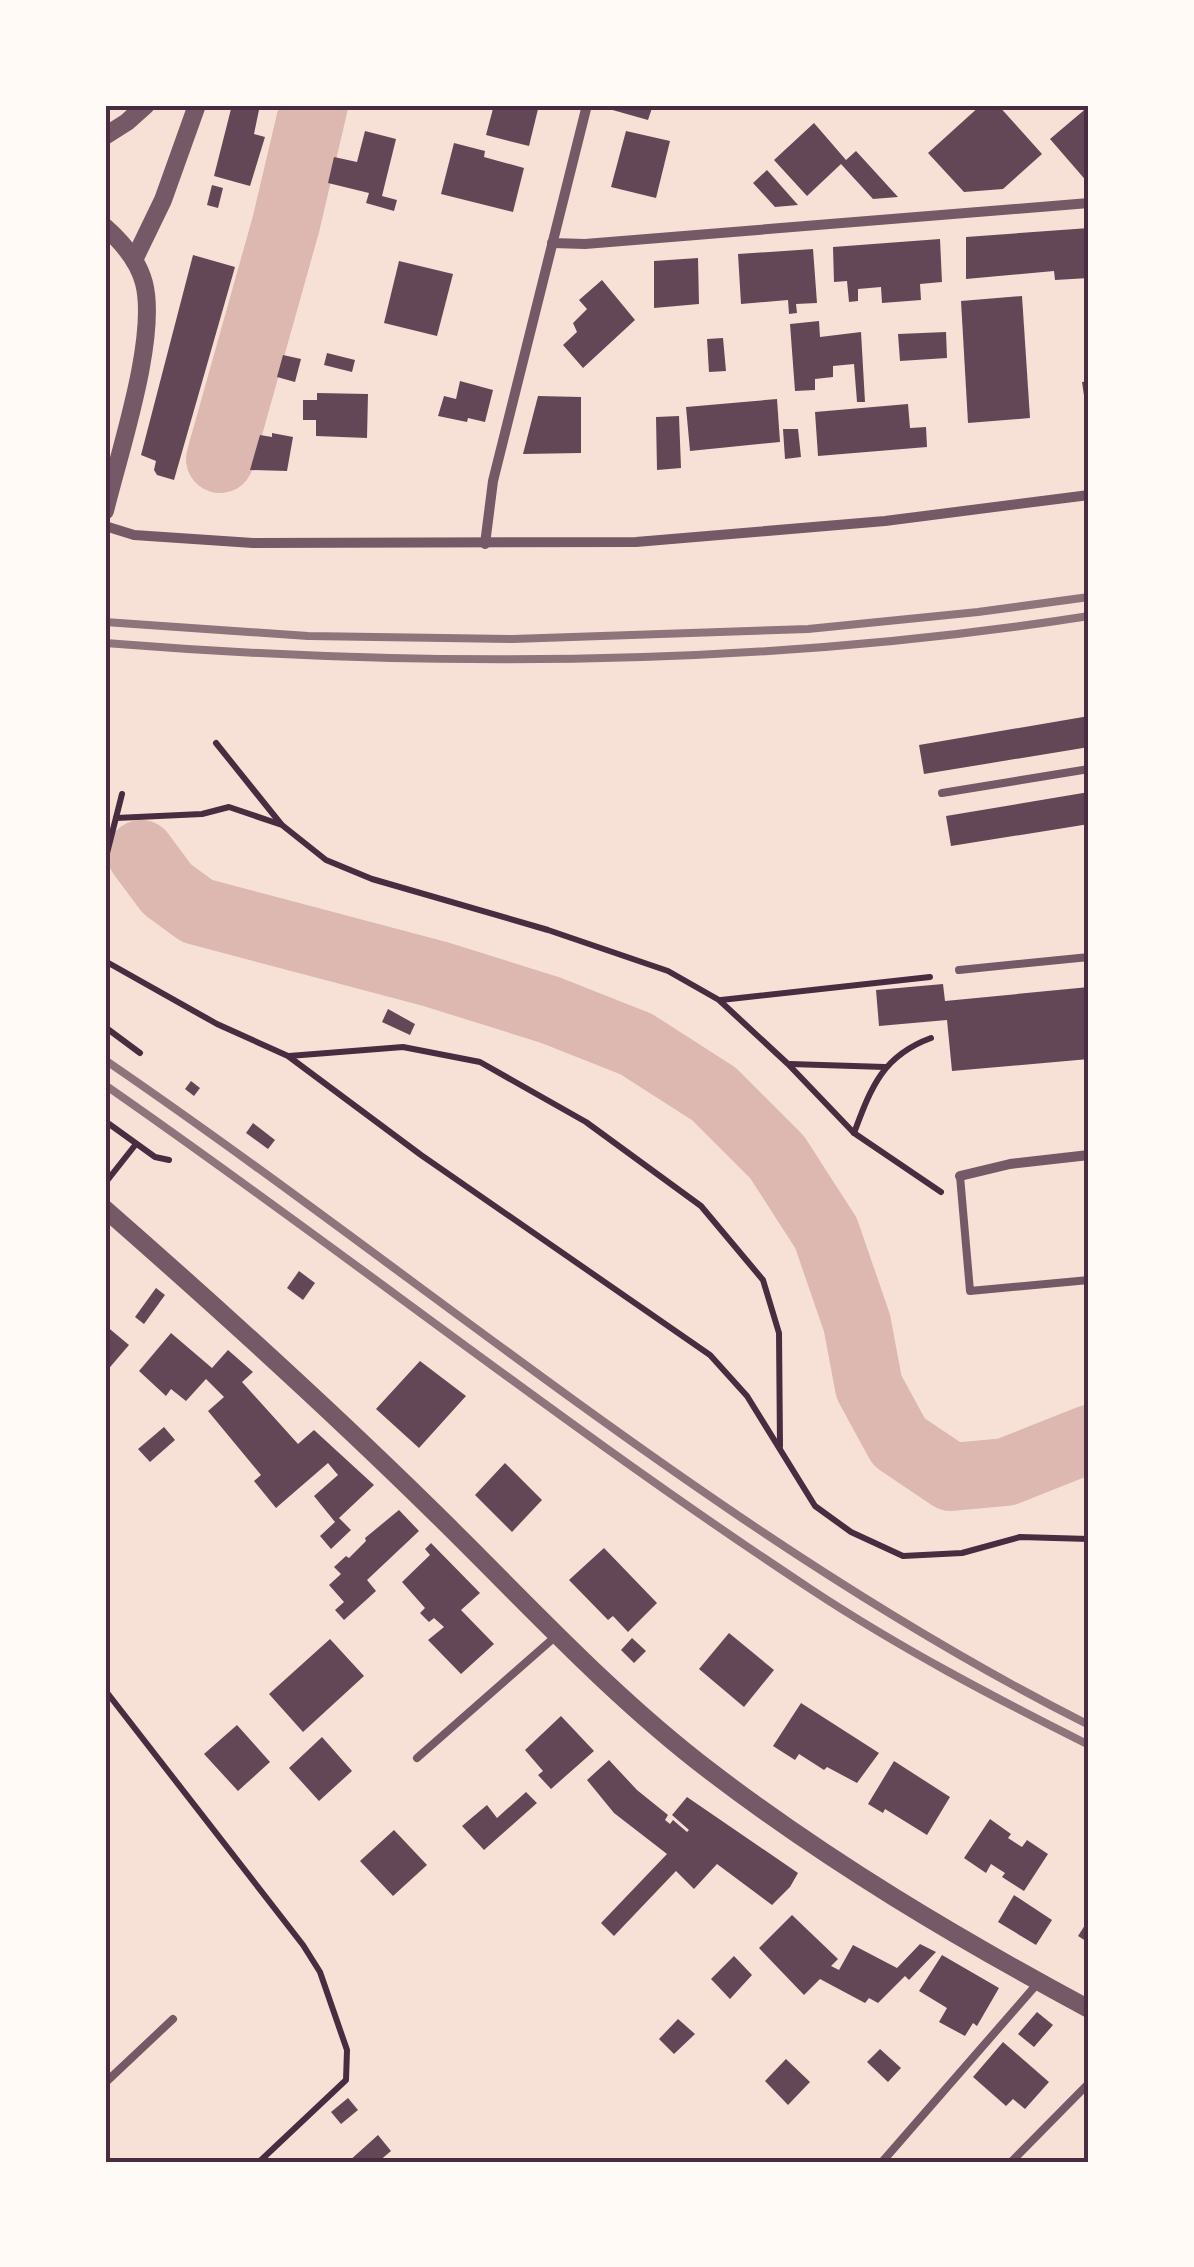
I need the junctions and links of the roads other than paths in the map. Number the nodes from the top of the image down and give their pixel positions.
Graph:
1 (146, 105) edge
2 (197, 105) edge
3 (587, 105) edge
4 (105, 136) edge
5 (1089, 203) edge
6 (105, 227) edge
7 (552, 242) junction
8 (134, 260) junction
9 (1089, 495) edge
10 (105, 510) edge
11 (105, 526) edge
12 (485, 544) junction
13 (1089, 768) edge
14 (942, 792) dead end
15 (1089, 957) edge
16 (959, 970) dead end
17 (1089, 1155) edge
18 (960, 1176) joint
19 (105, 1209) edge
20 (1089, 1280) edge
21 (559, 1634) junction
22 (416, 1758) dead end
23 (1039, 1982) junction
24 (1089, 2008) edge
25 (174, 2019) dead end
26 (105, 2083) edge
27 (1089, 2084) edge
28 (882, 2162) edge
29 (1011, 2162) edge

1 - 4 street
2 - 8 street
3 - 7 street
5 - 7 street
6 - 8 street
7 - 12 street
8 - 10 street
9 - 12 street
11 - 12 street
13 - 14 lane
15 - 16 lane
17 - 18 street
18 - 20 lane
19 - 21 street
21 - 22 lane
21 - 23 street
23 - 24 street
23 - 28 lane
25 - 26 lane
27 - 29 lane

